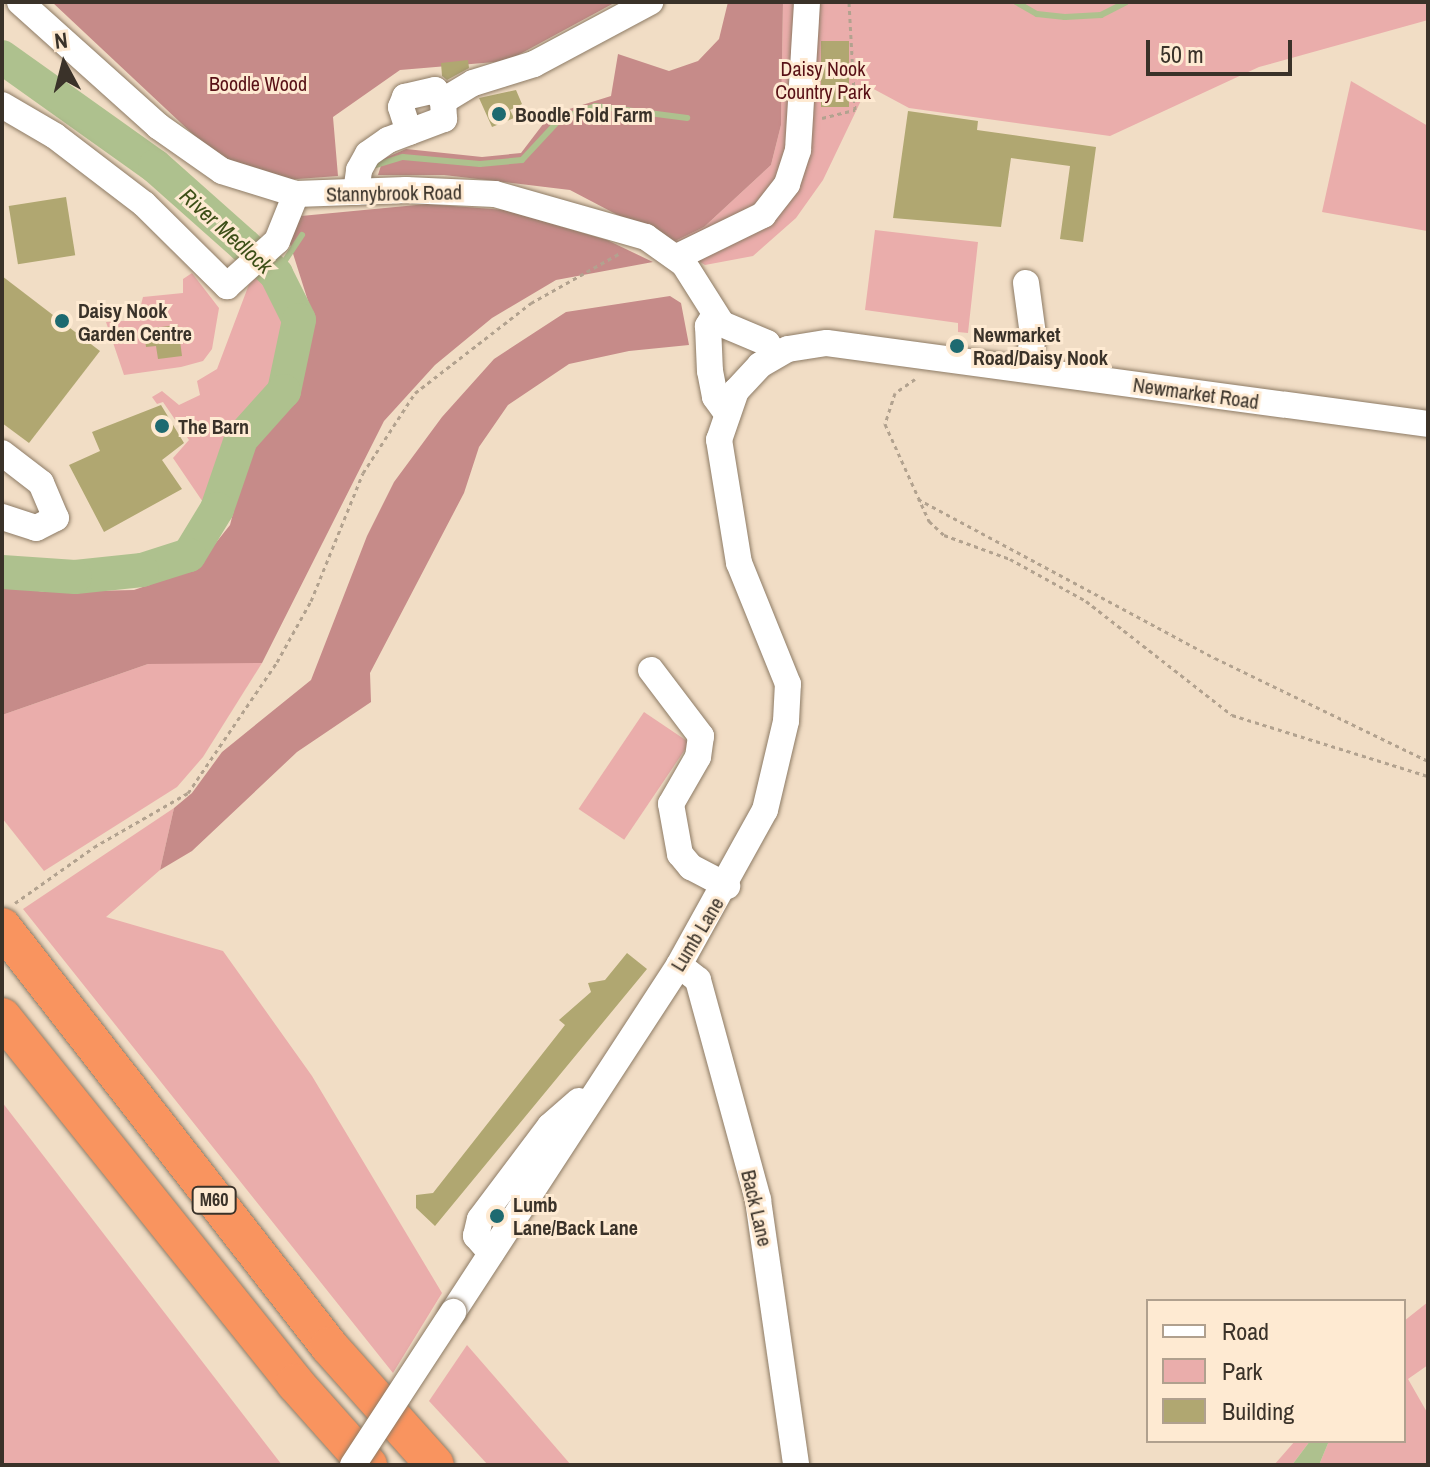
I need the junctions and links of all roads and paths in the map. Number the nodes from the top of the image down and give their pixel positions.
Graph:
1 (20, 2) edge
2 (650, 2) edge
3 (807, 2) edge
4 (849, 2) edge
5 (2, 105) edge
6 (799, 119) junction
7 (356, 192) junction
8 (296, 194) junction
9 (646, 237) junction
10 (677, 257) junction
11 (1026, 283) dead end
12 (714, 316) junction
13 (775, 354) junction
14 (923, 354) junction
15 (1028, 370) junction
16 (726, 412) junction
17 (1428, 424) edge
18 (2, 453) edge
19 (918, 499) junction
20 (2, 517) edge
21 (651, 670) dead end
22 (1428, 761) edge
23 (1428, 776) edge
24 (727, 886) junction
25 (2, 912) edge
26 (2, 927) edge
27 (679, 965) junction
28 (2, 1017) edge
29 (353, 1465) edge
30 (368, 1465) edge
31 (435, 1465) edge
32 (796, 1465) edge

1 - 8 street, Stannybrook Road
2 - 7 street
3 - 6 street
4 - 6 path
5 - 8 street
6 - 10 street
7 - 8 street, Stannybrook Road
7 - 9 street, Stannybrook Road
9 - 10 street, Stannybrook Road
9 - 25 path
10 - 12 street, Stannybrook Road
11 - 15 street
12 - 13 street
12 - 16 street
13 - 14 street, Newmarket Road
13 - 16 street, Lumb Lane
14 - 15 street, Newmarket Road
14 - 19 path
15 - 17 street, Newmarket Road
16 - 24 street, Lumb Lane
18 - 20 street
19 - 22 path
19 - 23 path
21 - 24 street
24 - 27 street, Lumb Lane
26 - 31 highway, M60
27 - 29 street, Lumb Lane, bridge
27 - 32 street, Back Lane
28 - 30 highway, M60

